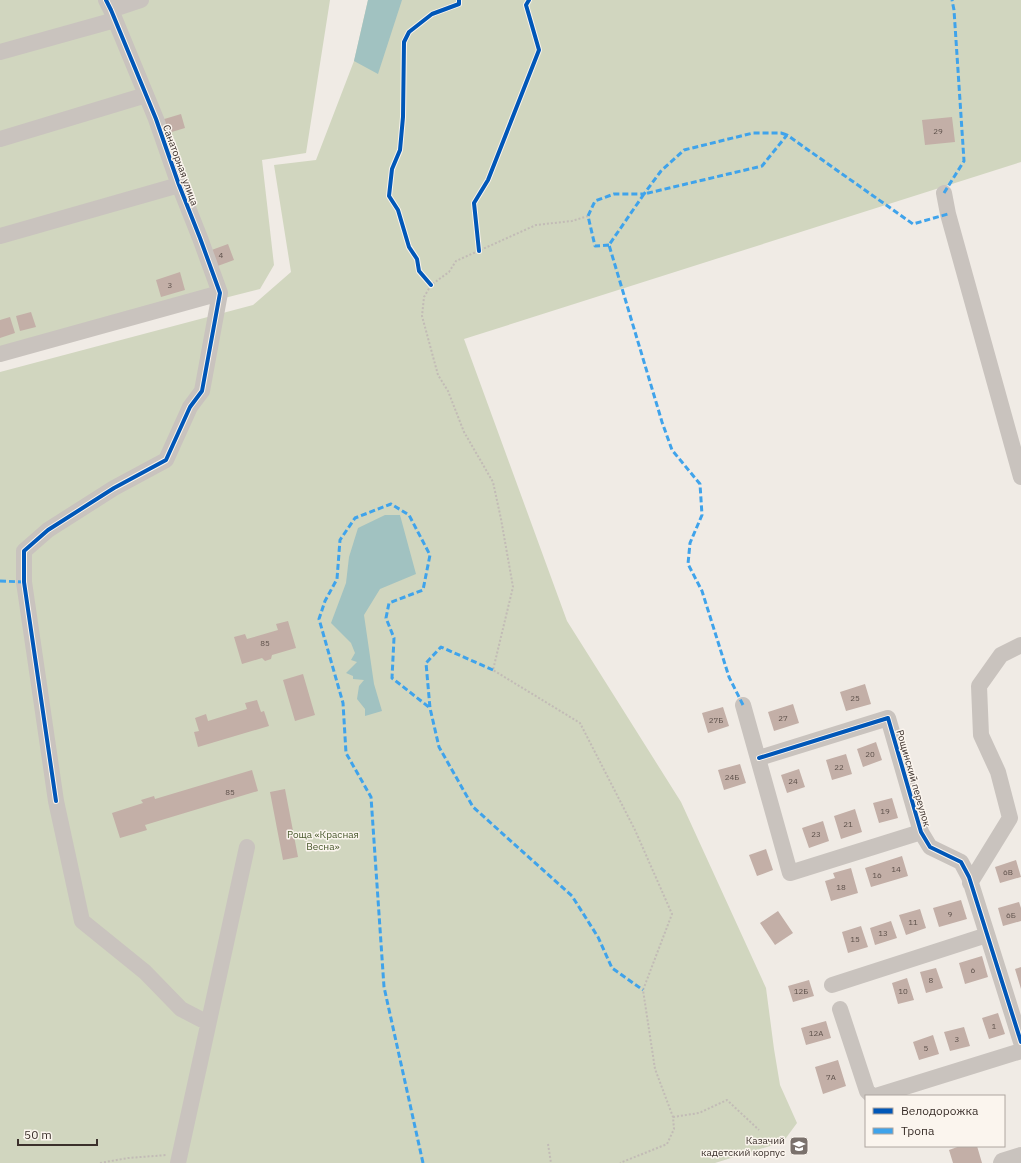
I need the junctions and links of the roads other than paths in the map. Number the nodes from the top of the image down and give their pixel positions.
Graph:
1 (141, 0) edge
2 (111, 10) edge
3 (0, 52) edge
4 (146, 95) junction
5 (0, 139) edge
6 (179, 185) junction
7 (944, 193) dead end
8 (0, 236) edge
9 (220, 293) junction
10 (0, 354) edge
11 (1021, 477) edge
12 (1021, 644) edge
13 (743, 705) dead end
14 (759, 758) junction
15 (921, 832) junction
16 (247, 847) dead end
17 (970, 883) junction
18 (987, 935) junction
19 (832, 985) dead end
20 (840, 1010) dead end
21 (208, 1024) junction
22 (1021, 1042) edge
23 (1021, 1051) edge
24 (871, 1095) edge
25 (879, 1095) edge
26 (1021, 1155) edge
27 (179, 1159) edge
28 (1001, 1163) edge

1 - 2 street
2 - 3 street
2 - 4 street, Санаторная улица
4 - 5 street
4 - 6 street, Санаторная улица
6 - 8 street
6 - 9 street, Санаторная улица
7 - 11 street
9 - 10 street
9 - 21 street
12 - 17 street
13 - 14 street, Рощинский переулок
14 - 15 street, Рощинский переулок
14 - 15 street, Рощинский переулок
15 - 17 street, Рощинский переулок
16 - 21 street
17 - 18 street, Рощинский переулок
18 - 19 street
18 - 22 street, Рощинский переулок
20 - 24 street
21 - 27 street
23 - 25 street
26 - 28 street

